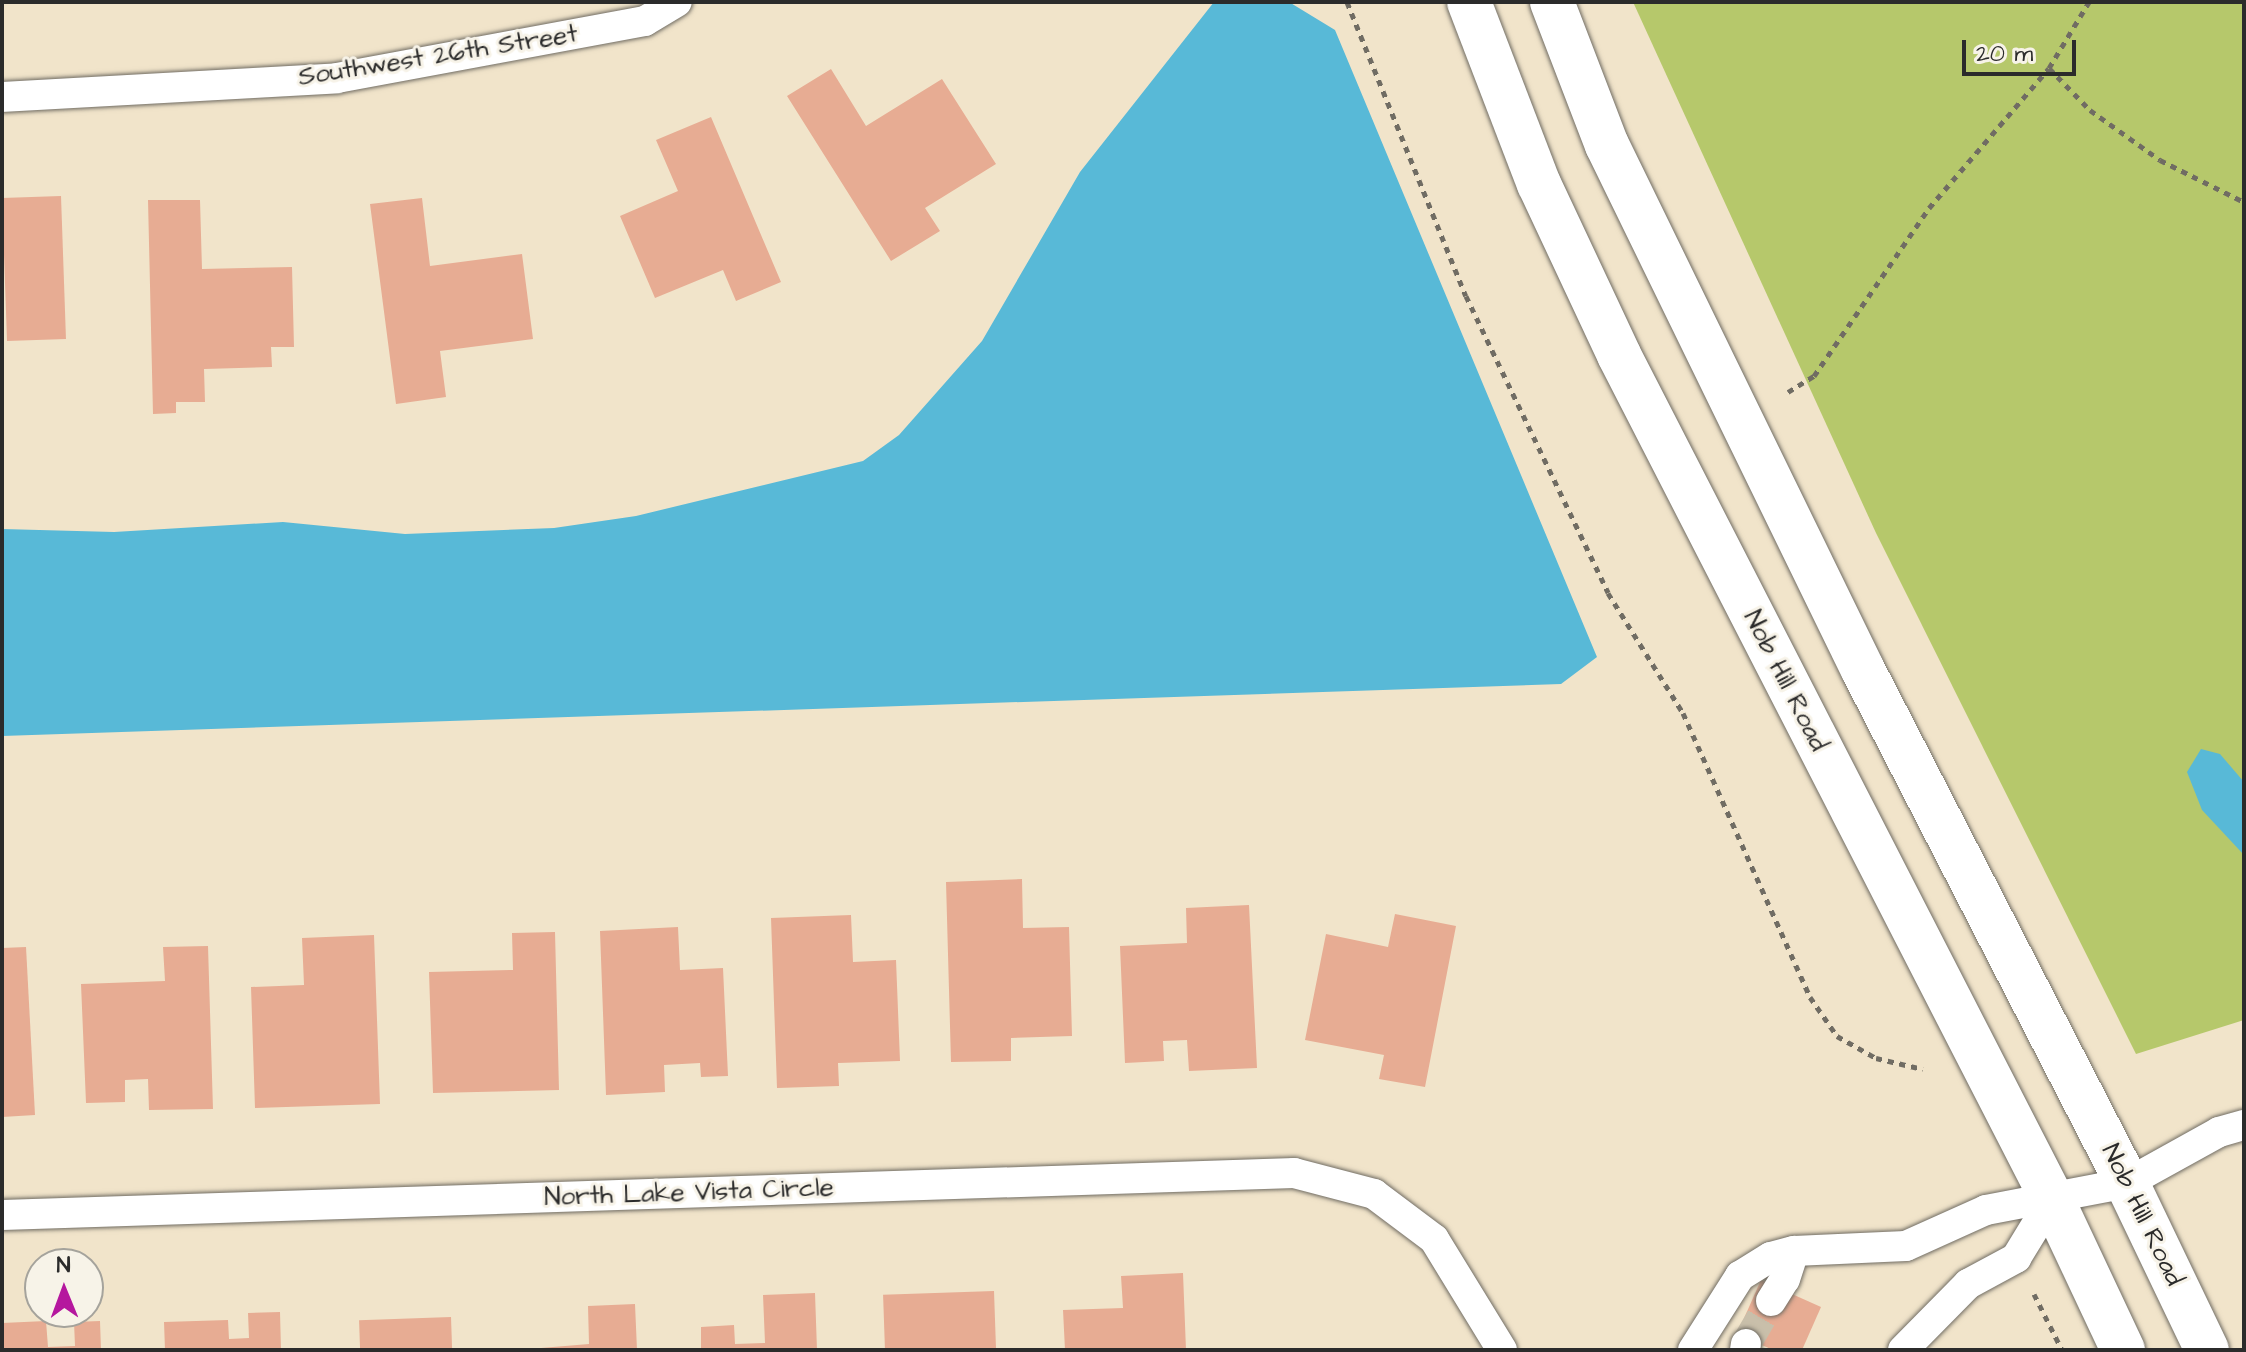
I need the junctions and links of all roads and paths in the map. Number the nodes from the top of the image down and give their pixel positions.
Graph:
1 (677, 2) edge
2 (1347, 2) edge
3 (1469, 2) edge
4 (1552, 2) edge
5 (2089, 2) edge
6 (2049, 68) junction
7 (2, 97) edge
8 (2244, 202) edge
9 (1788, 392) dead end
10 (1923, 1069) dead end
11 (2244, 1125) edge
12 (2127, 1183) junction
13 (2052, 1199) junction
14 (2, 1215) edge
15 (1794, 1251) junction
16 (2034, 1294) dead end
17 (1771, 1301) tunnel mouth
18 (1502, 1350) edge
19 (1693, 1350) edge
20 (1903, 1350) edge
21 (2062, 1350) edge
22 (2123, 1350) edge
23 (2207, 1350) edge

1 - 7 street, Southwest 26th Street
2 - 10 path
3 - 13 main road, Nob Hill Road
4 - 12 main road, Nob Hill Road
5 - 6 path
6 - 8 path
6 - 9 path
11 - 12 street
12 - 13 street
12 - 23 main road, Nob Hill Road
13 - 15 street
13 - 20 street
13 - 22 main road, Nob Hill Road
14 - 18 street, North Lake Vista Circle
15 - 17 street
15 - 19 street
16 - 21 path

